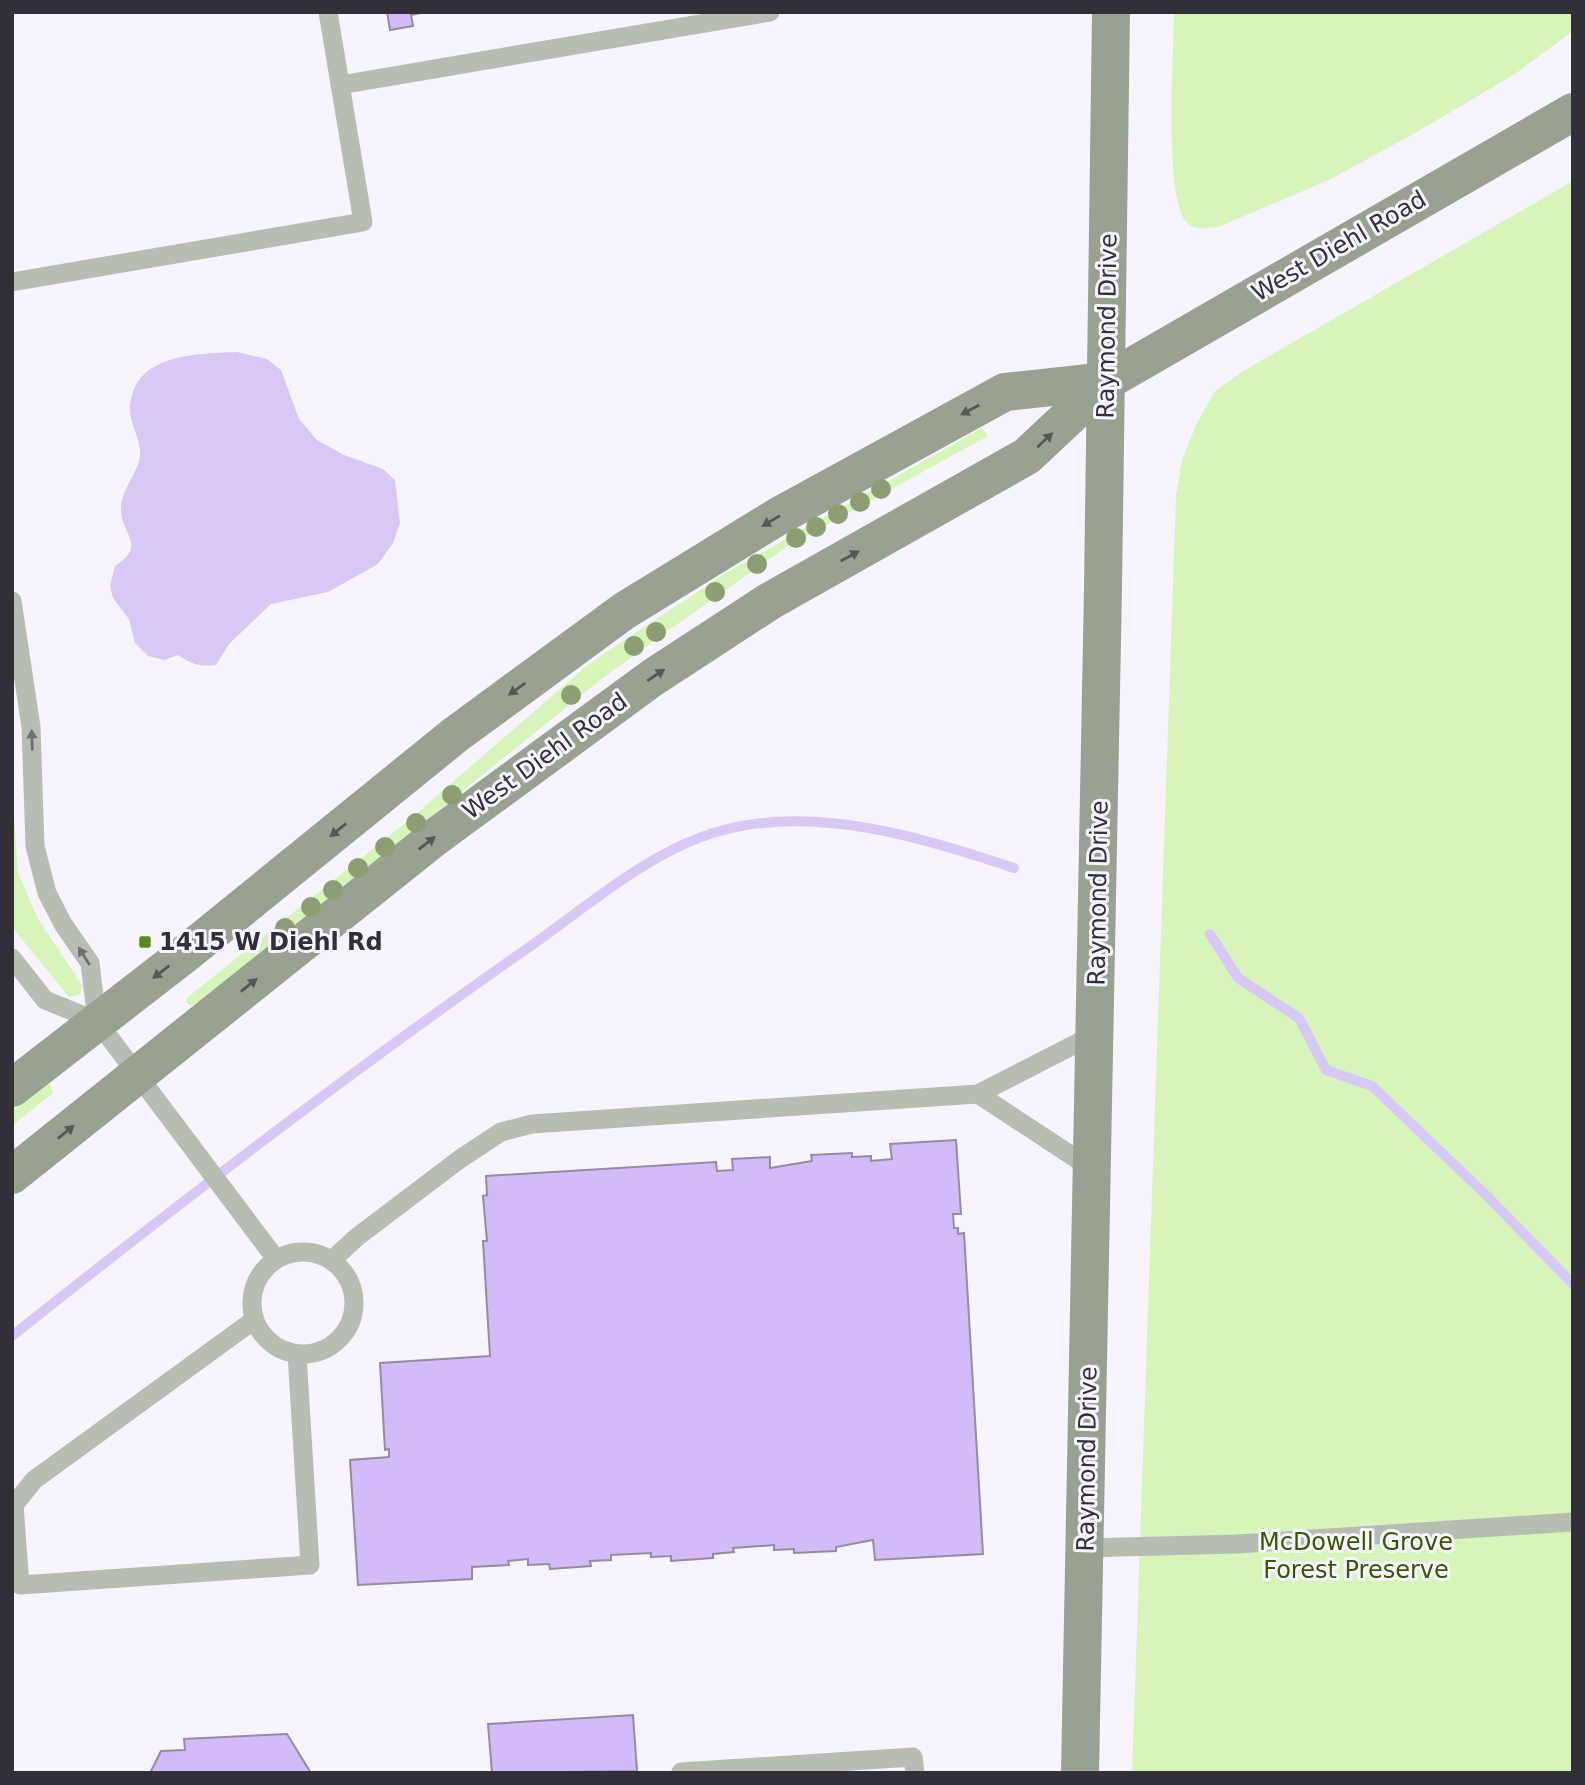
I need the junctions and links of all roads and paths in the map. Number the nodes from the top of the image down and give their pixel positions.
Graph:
1 (328, 12) edge
2 (769, 12) edge
3 (1111, 12) edge
4 (340, 85) junction
5 (1573, 112) edge
6 (12, 282) edge
7 (1107, 381) junction
8 (12, 601) edge
9 (12, 958) edge
10 (97, 1021) junction
11 (1095, 1034) junction
12 (139, 1073) junction
13 (12, 1088) edge
14 (978, 1094) junction
15 (1092, 1169) junction
16 (12, 1175) edge
17 (270, 1251) junction
18 (332, 1260) junction
19 (254, 1320) junction
20 (297, 1354) junction
21 (1573, 1522) edge
22 (1084, 1548) junction
23 (681, 1772) edge
24 (915, 1773) edge
25 (1080, 1773) edge

1 - 4 lane
2 - 4 lane
3 - 7 street, Raymond Drive
4 - 6 lane
5 - 7 street, West Diehl Road
7 -> 10 street, West Diehl Road
7 - 11 street, Raymond Drive
12 -> 7 street, West Diehl Road
10 -> 8 lane
9 - 10 lane
10 - 12 lane
10 - 13 street, West Diehl Road
11 - 14 lane
11 - 15 street, Raymond Drive
16 -> 12 street, West Diehl Road
12 - 17 lane
14 - 15 lane
14 - 18 lane
15 - 22 street, Raymond Drive
17 - 18 lane
17 - 19 lane
18 - 20 lane
19 - 20 lane
19 - 20 lane
21 - 22 lane
22 - 25 street, Raymond Drive
23 - 24 lane

